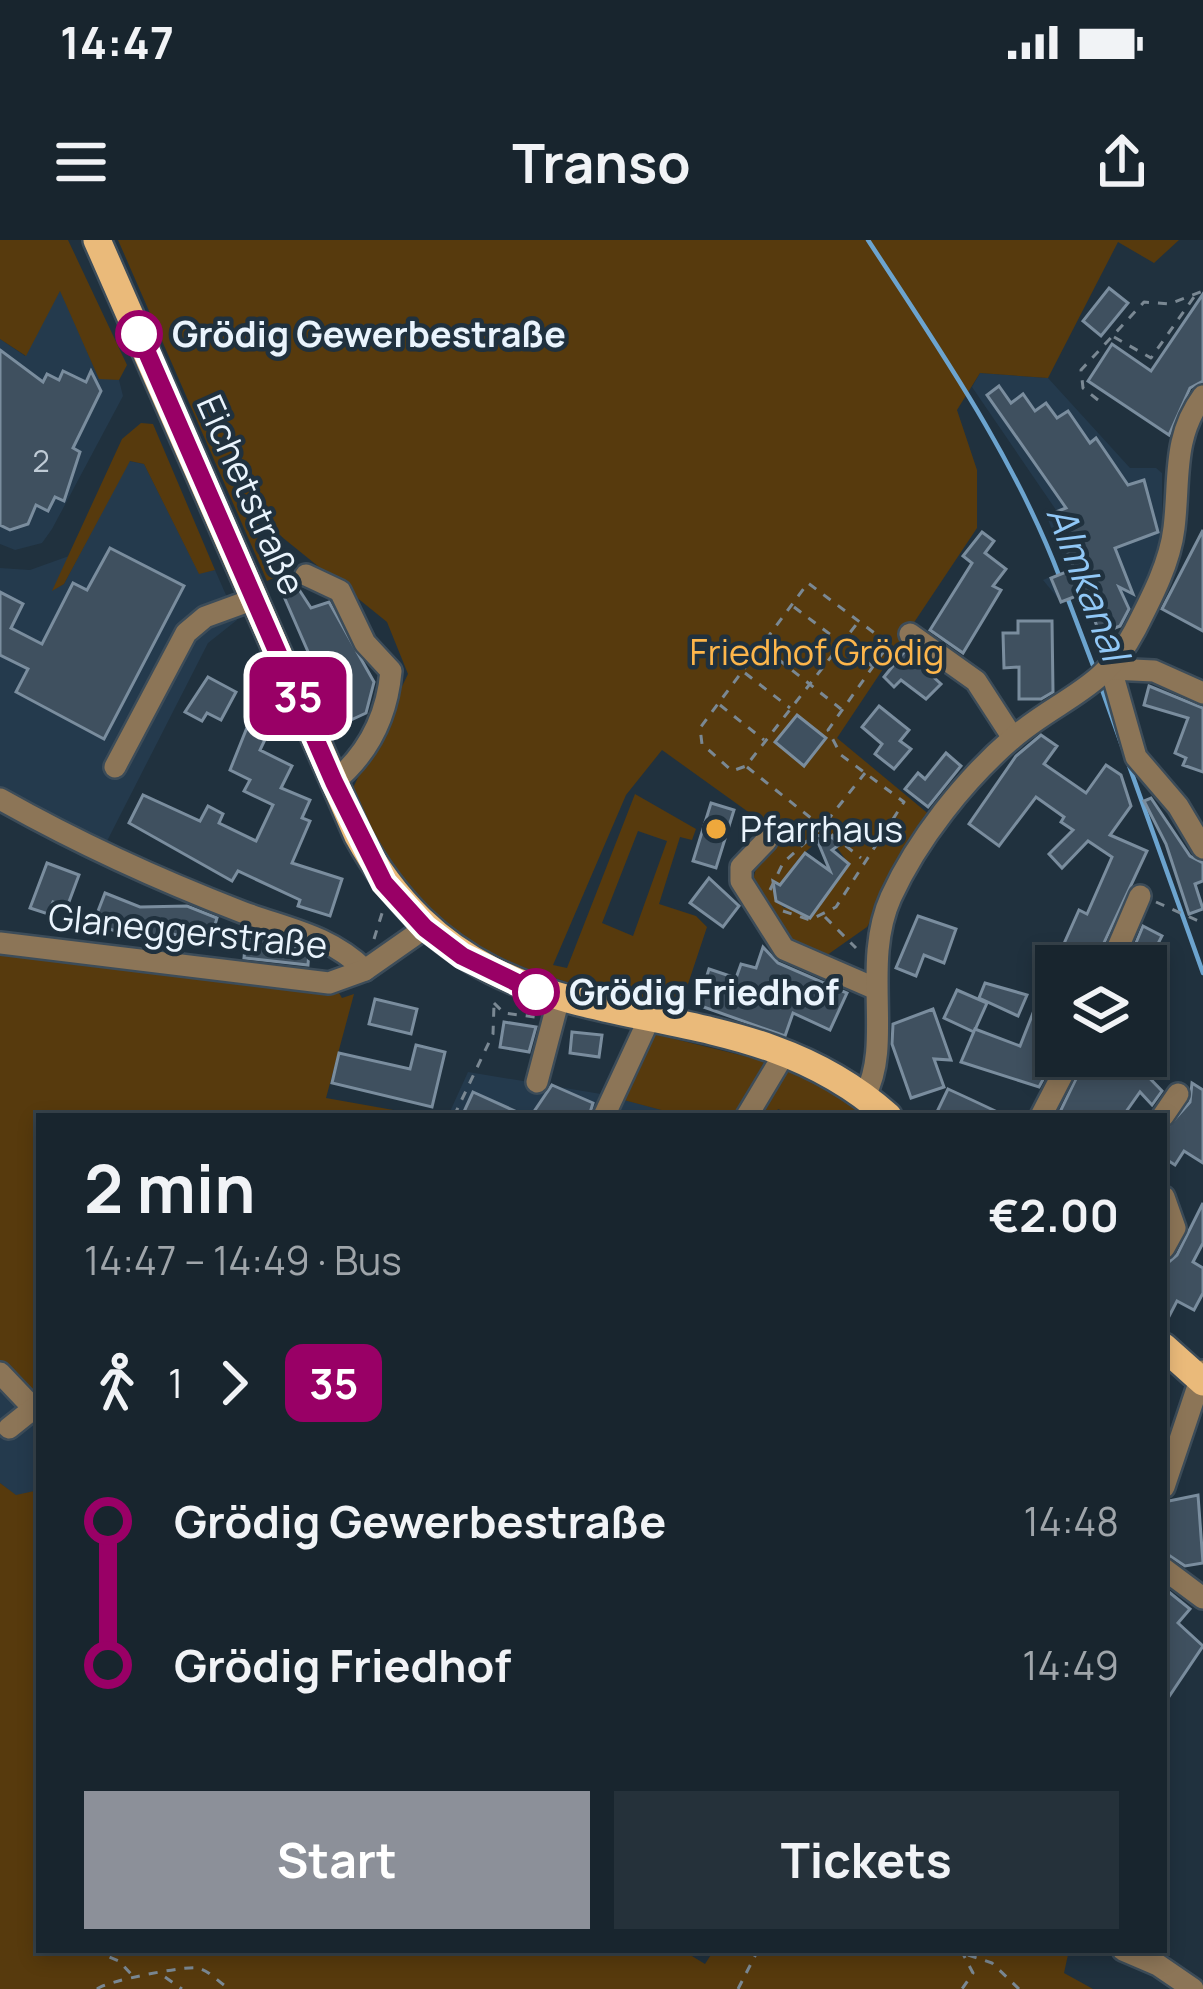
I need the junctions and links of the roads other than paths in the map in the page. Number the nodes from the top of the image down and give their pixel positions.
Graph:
1 (97, 240) edge
2 (1203, 396) edge
3 (306, 575) dead end
4 (257, 598) junction
5 (910, 634) dead end
6 (1103, 677) junction
7 (1203, 693) edge
8 (1013, 738) junction
9 (115, 767) dead end
10 (334, 782) junction
11 (0, 800) edge
12 (766, 841) dead end
13 (1203, 848) edge
14 (1140, 896) dead end
15 (425, 928) junction
16 (0, 943) edge
17 (1118, 945) edge
18 (365, 970) junction
19 (874, 988) junction
20 (559, 998) junction
21 (650, 1017) junction
22 (784, 1054) junction
23 (1061, 1077) edge
24 (536, 1082) dead end
25 (1178, 1094) dead end
26 (865, 1095) junction
27 (605, 1113) edge
28 (748, 1113) edge
29 (886, 1113) edge
30 (1043, 1113) edge
31 (1164, 1113) edge
32 (1167, 1205) edge
33 (1167, 1243) edge
34 (1167, 1349) edge
35 (0, 1373) edge
36 (1201, 1377) edge
37 (36, 1411) edge
38 (3, 1427) edge
39 (1167, 1477) edge
40 (1167, 1570) edge
41 (1203, 1598) edge
42 (1131, 1953) edge
43 (1193, 1989) edge

1 - 4 main road, Eichetstraße
2 - 6 street
3 - 10 street, Eichetstraße
4 - 9 street
4 - 10 main road, Eichetstraße
5 - 8 street
6 - 7 street
6 - 8 street
6 - 13 street
8 - 19 street
10 - 15 main road, Eichetstraße
11 - 18 street
12 - 19 street
14 - 17 street
15 - 18 street, Glaneggerstraße
15 - 20 main road, Eichetstraße
16 - 18 street, Glaneggerstraße
19 - 26 street
20 - 21 main road, Eichetstraße
20 - 24 street
21 - 22 main road, Eichetstraße
21 - 27 street
22 - 26 main road, Eichetstraße
22 - 28 street
23 - 30 street
25 - 31 street
26 - 29 main road, Eichetstraße
32 - 33 street
34 - 36 main road
35 - 37 street
36 - 39 street
37 - 38 street
40 - 41 street
42 - 43 street

